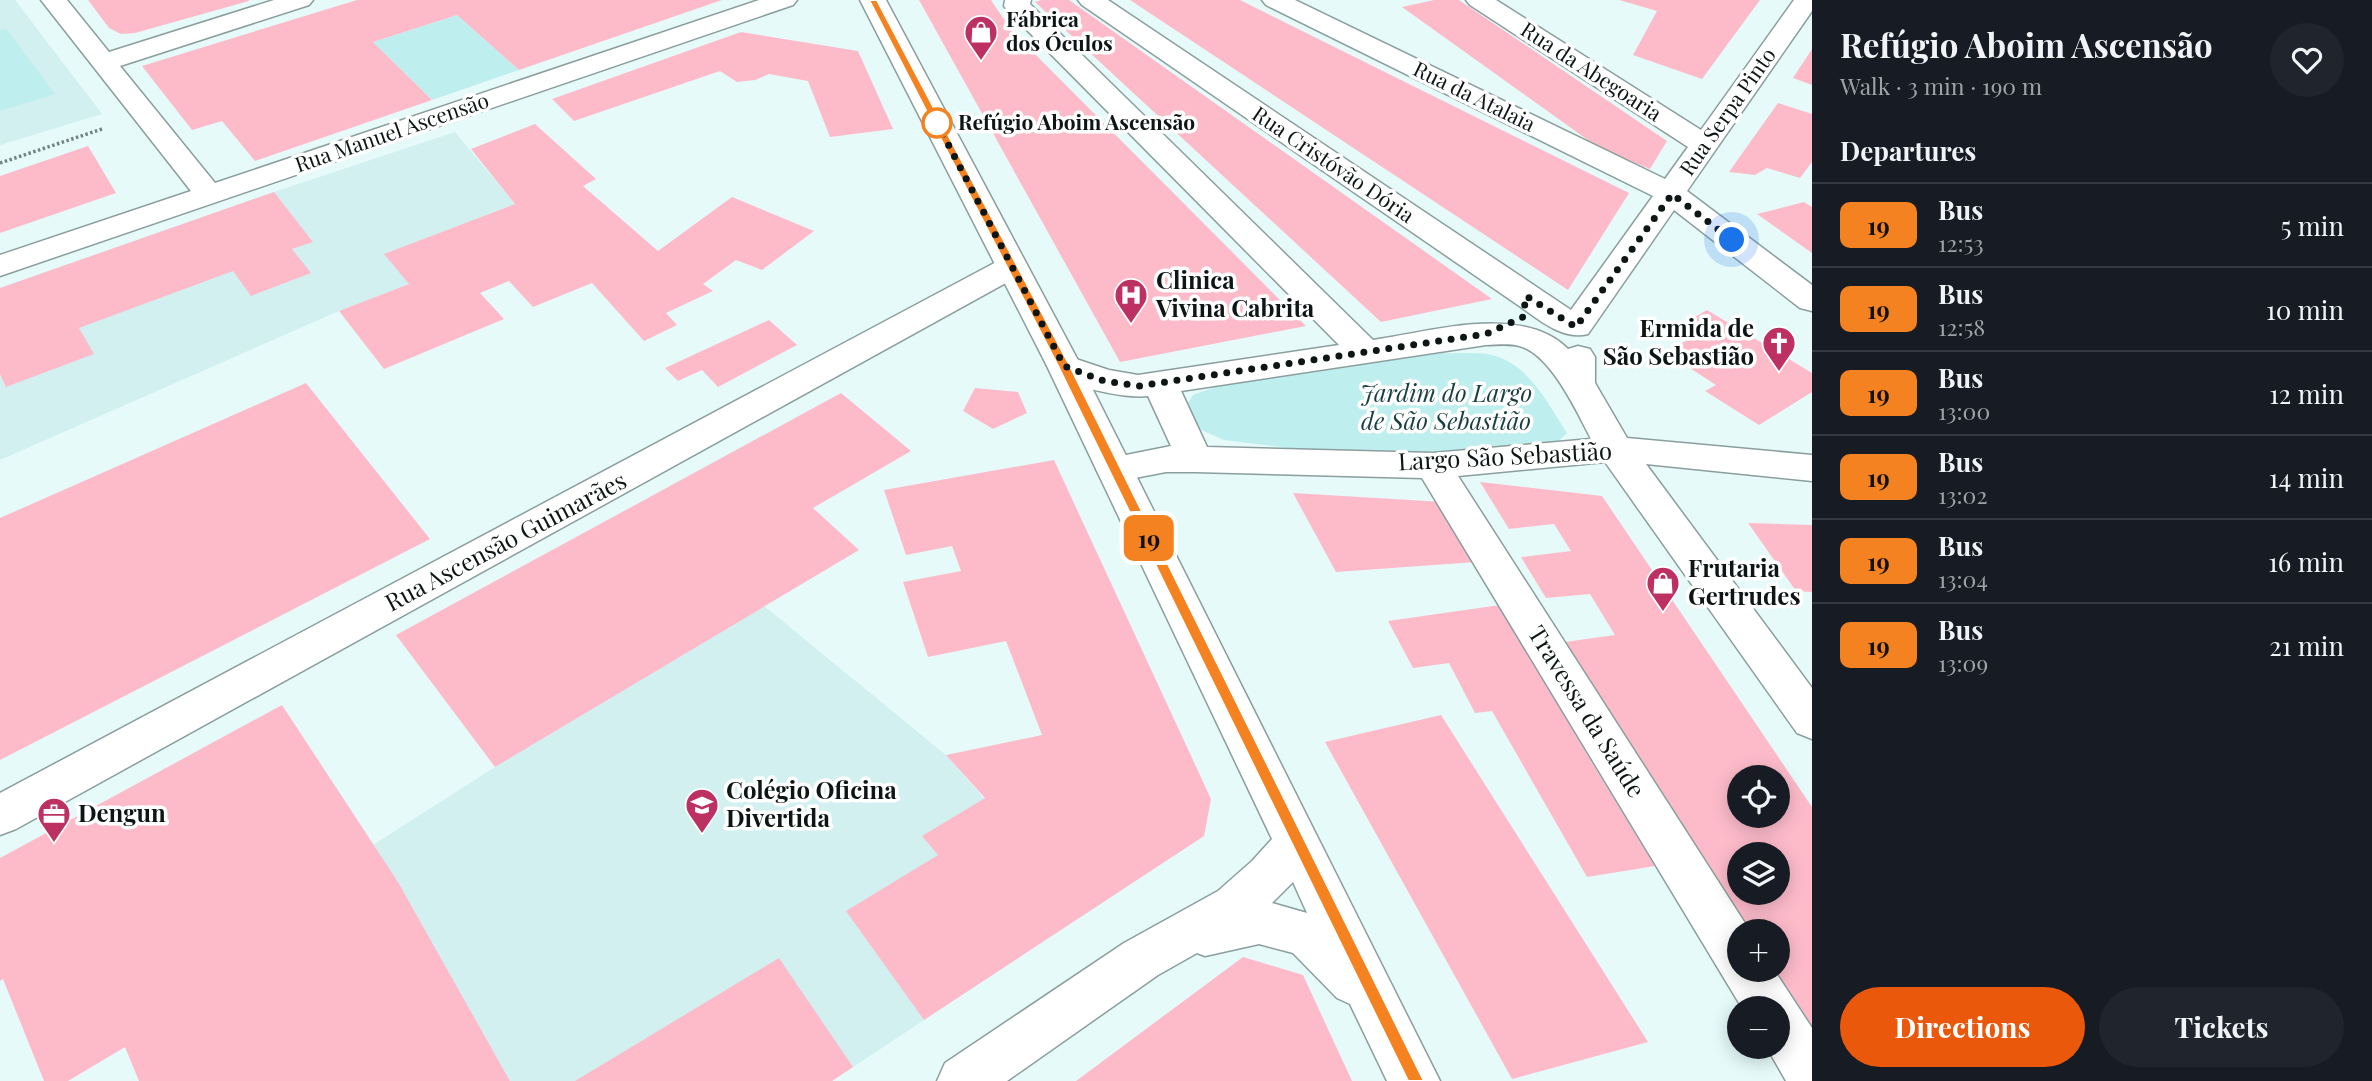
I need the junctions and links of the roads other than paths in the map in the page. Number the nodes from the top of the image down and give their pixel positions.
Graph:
1 (54, 0) edge
2 (300, 0) edge
3 (784, 0) edge
4 (873, 0) edge
5 (1018, 0) edge
6 (1091, 0) edge
7 (1275, 0) edge
8 (1479, 0) edge
9 (1807, 0) edge
10 (105, 62) junction
11 (1703, 144) junction
12 (1672, 194) junction
13 (209, 195) junction
14 (0, 266) edge
15 (1011, 267) junction
16 (1526, 296) junction
17 (1812, 301) edge
18 (1576, 327) junction
19 (1486, 334) junction
20 (1364, 351) junction
21 (1064, 366) junction
22 (1159, 382) junction
23 (1578, 383) junction
24 (1615, 449) junction
25 (1195, 459) junction
26 (1433, 466) junction
27 (1812, 468) edge
28 (1114, 469) junction
29 (1812, 721) edge
30 (0, 815) edge
31 (1297, 844) junction
32 (1727, 937) edge
33 (1142, 959) junction
34 (1381, 1010) junction
35 (1790, 1039) edge
36 (1812, 1075) edge
37 (963, 1081) edge
38 (1414, 1081) edge

1 - 10 street
2 - 10 street
3 - 13 street, Rua Manuel Ascensão
4 - 15 street
5 - 20 street
6 - 16 street, Rua Cristóvão Dória
7 - 12 street, Rua da Atalaia
8 - 11 street, Rua da Abegoaria
9 - 11 street, Rua Serpa Pinto
10 - 13 street
11 - 12 street, Rua Serpa Pinto
12 - 17 street, Rua da Atalaia
12 - 18 street, Rua Serpa Pinto
13 - 14 street, Rua Manuel Ascensão
15 - 21 street
15 - 30 street, Rua Ascensão Guimarães
16 - 18 street, Rua Cristóvão Dória
16 - 19 street
18 - 23 street
19 - 20 street
19 - 23 street
20 - 22 street
21 - 22 street
21 - 28 street
22 - 25 street
23 - 24 street
24 - 26 street, Largo São Sebastião
24 - 27 street, Largo São Sebastião
24 - 29 street
25 - 26 street, Largo São Sebastião
25 - 28 street, Largo São Sebastião
26 - 32 street, Travessa da Saúde
28 - 31 street
31 - 33 street
31 - 34 street
33 - 34 street
33 - 37 street
34 - 38 street
35 - 36 street

